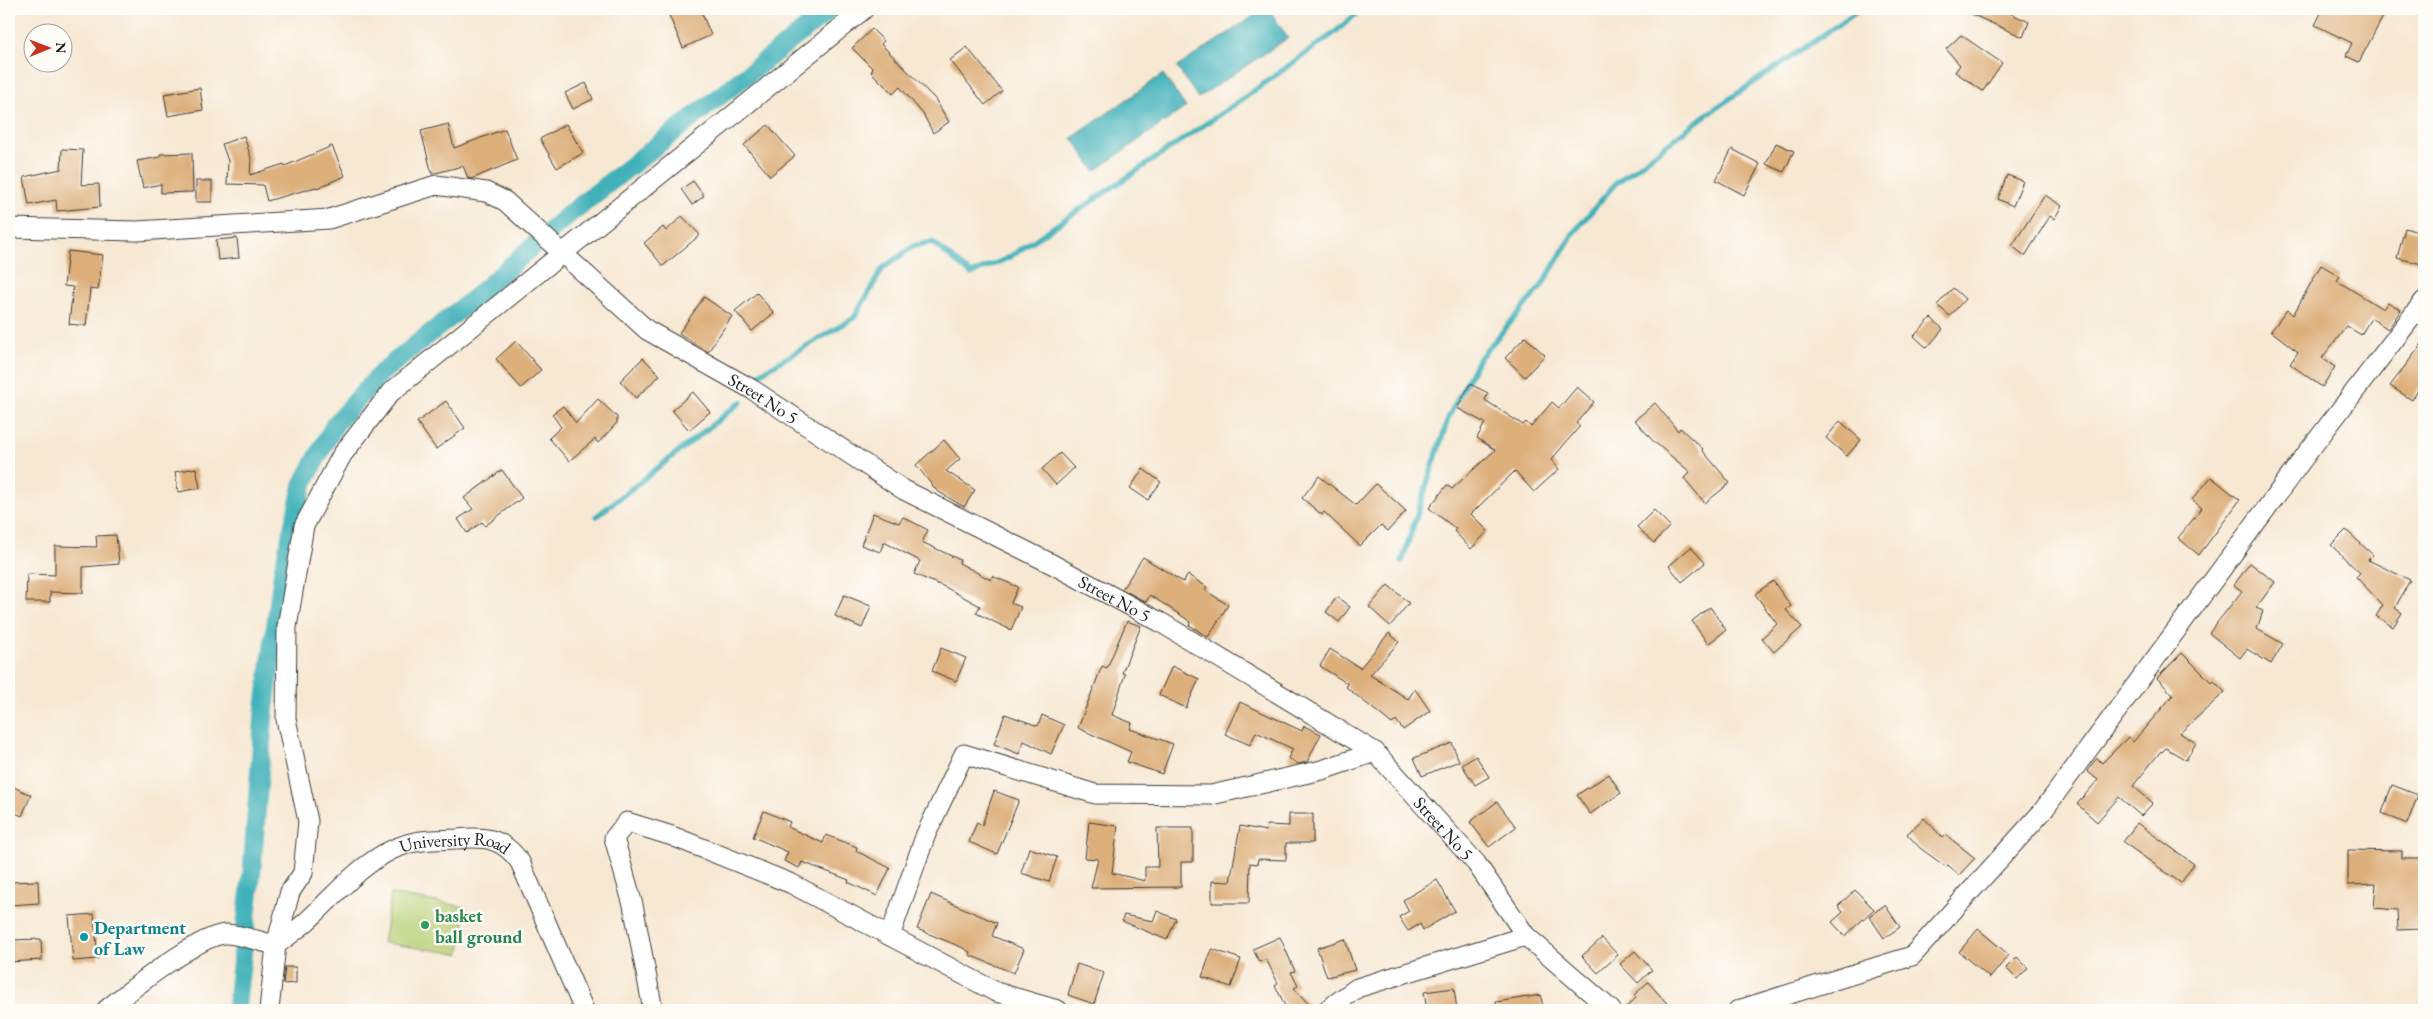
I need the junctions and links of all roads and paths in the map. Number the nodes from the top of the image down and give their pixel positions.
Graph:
1 (864, 9) edge
2 (9, 228) edge
3 (558, 249) junction
4 (2424, 301) edge
5 (1375, 752) junction
6 (890, 936) junction
7 (1526, 936) junction
8 (276, 945) junction
9 (106, 1010) edge
10 (269, 1010) edge
11 (584, 1010) edge
12 (652, 1010) edge
13 (1058, 1010) edge
14 (1327, 1010) edge
15 (1611, 1010) edge
16 (1738, 1010) edge

1 - 3 street
2 - 3 street, Street No 5
3 - 5 street, Street No 5
3 - 8 street
4 - 16 street
5 - 6 street
5 - 7 street, Street No 5
6 - 12 street
6 - 13 street
7 - 14 street
7 - 15 street, Street No 5
8 - 9 street
8 - 10 street
8 - 11 street, University Road

